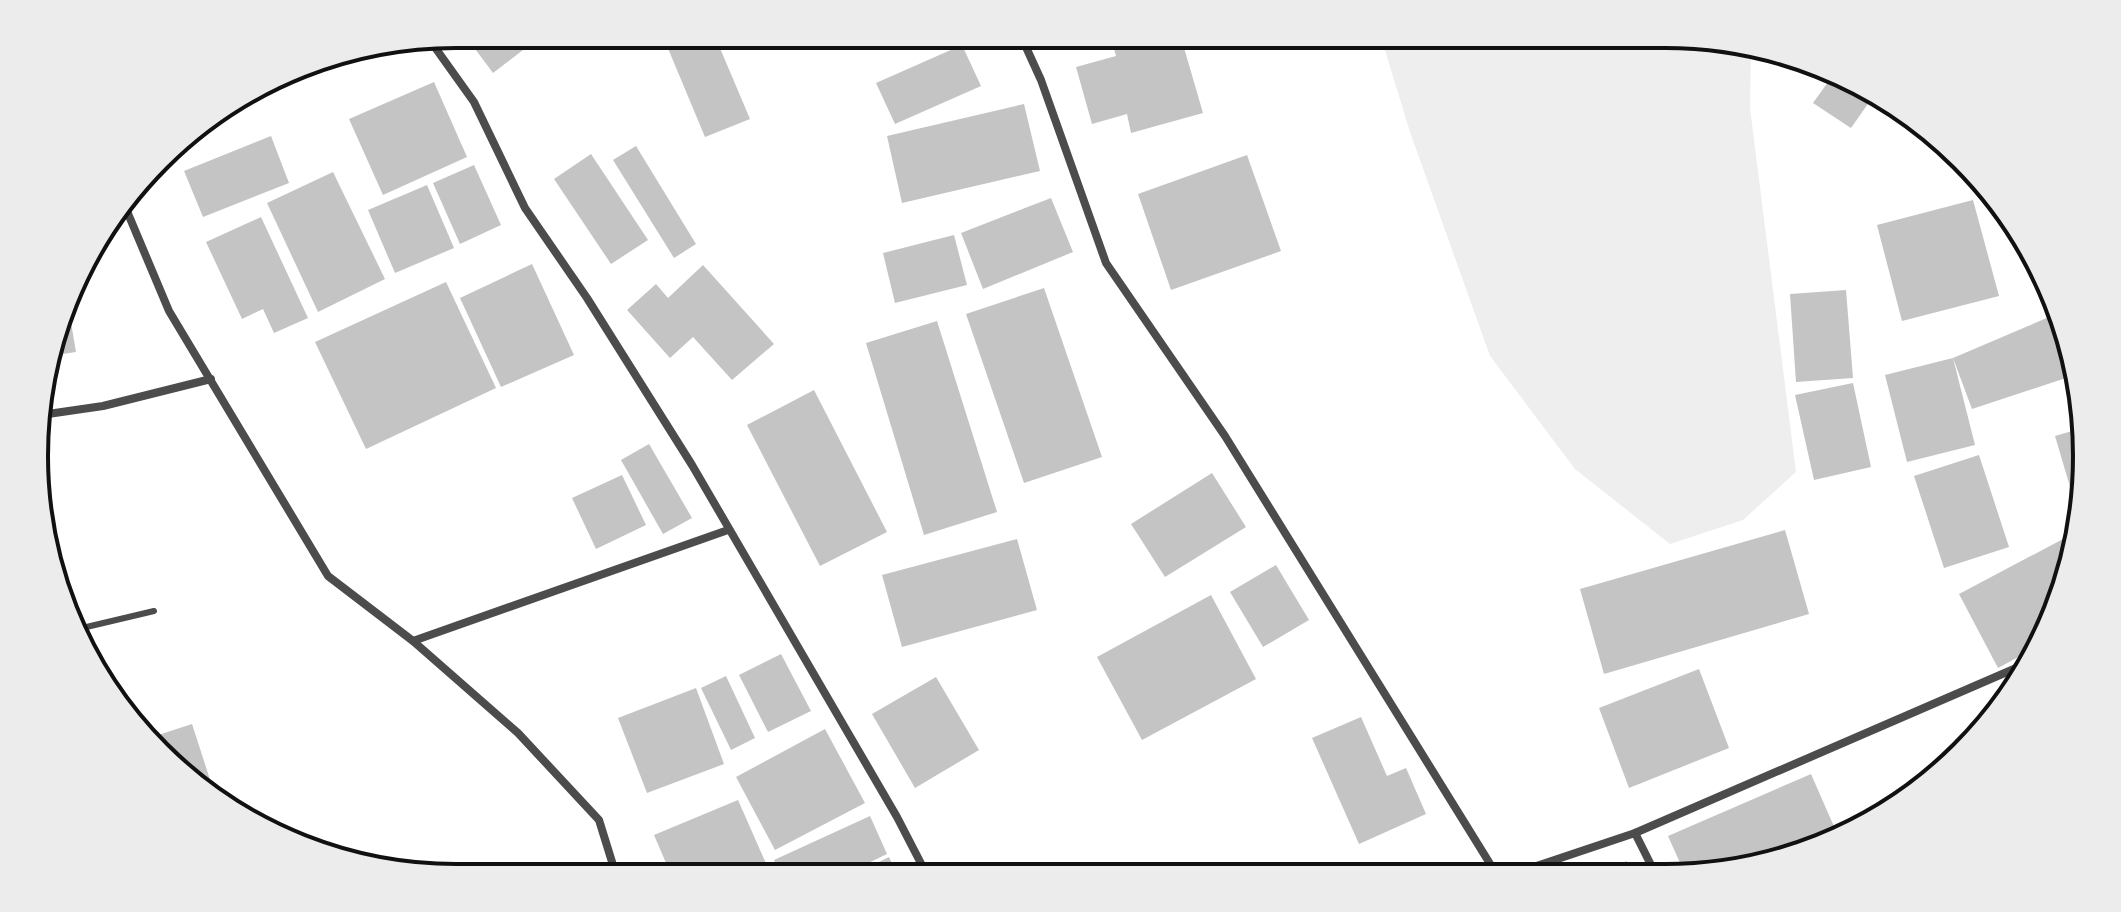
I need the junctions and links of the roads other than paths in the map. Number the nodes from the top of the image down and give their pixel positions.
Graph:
1 (1026, 48) edge
2 (436, 49) edge
3 (128, 214) edge
4 (211, 379) junction
5 (50, 414) edge
6 (728, 530) junction
7 (154, 611) dead end
8 (86, 627) edge
9 (413, 641) junction
10 (2012, 670) edge
11 (1635, 833) junction
12 (613, 864) edge
13 (921, 864) edge
14 (1490, 864) edge
15 (1543, 864) edge
16 (1650, 864) edge

1 - 14 street
2 - 6 street
3 - 4 street
4 - 5 street
4 - 9 street
6 - 9 street
6 - 13 street
7 - 8 lane
9 - 12 street
10 - 11 street
11 - 15 street
11 - 16 street

